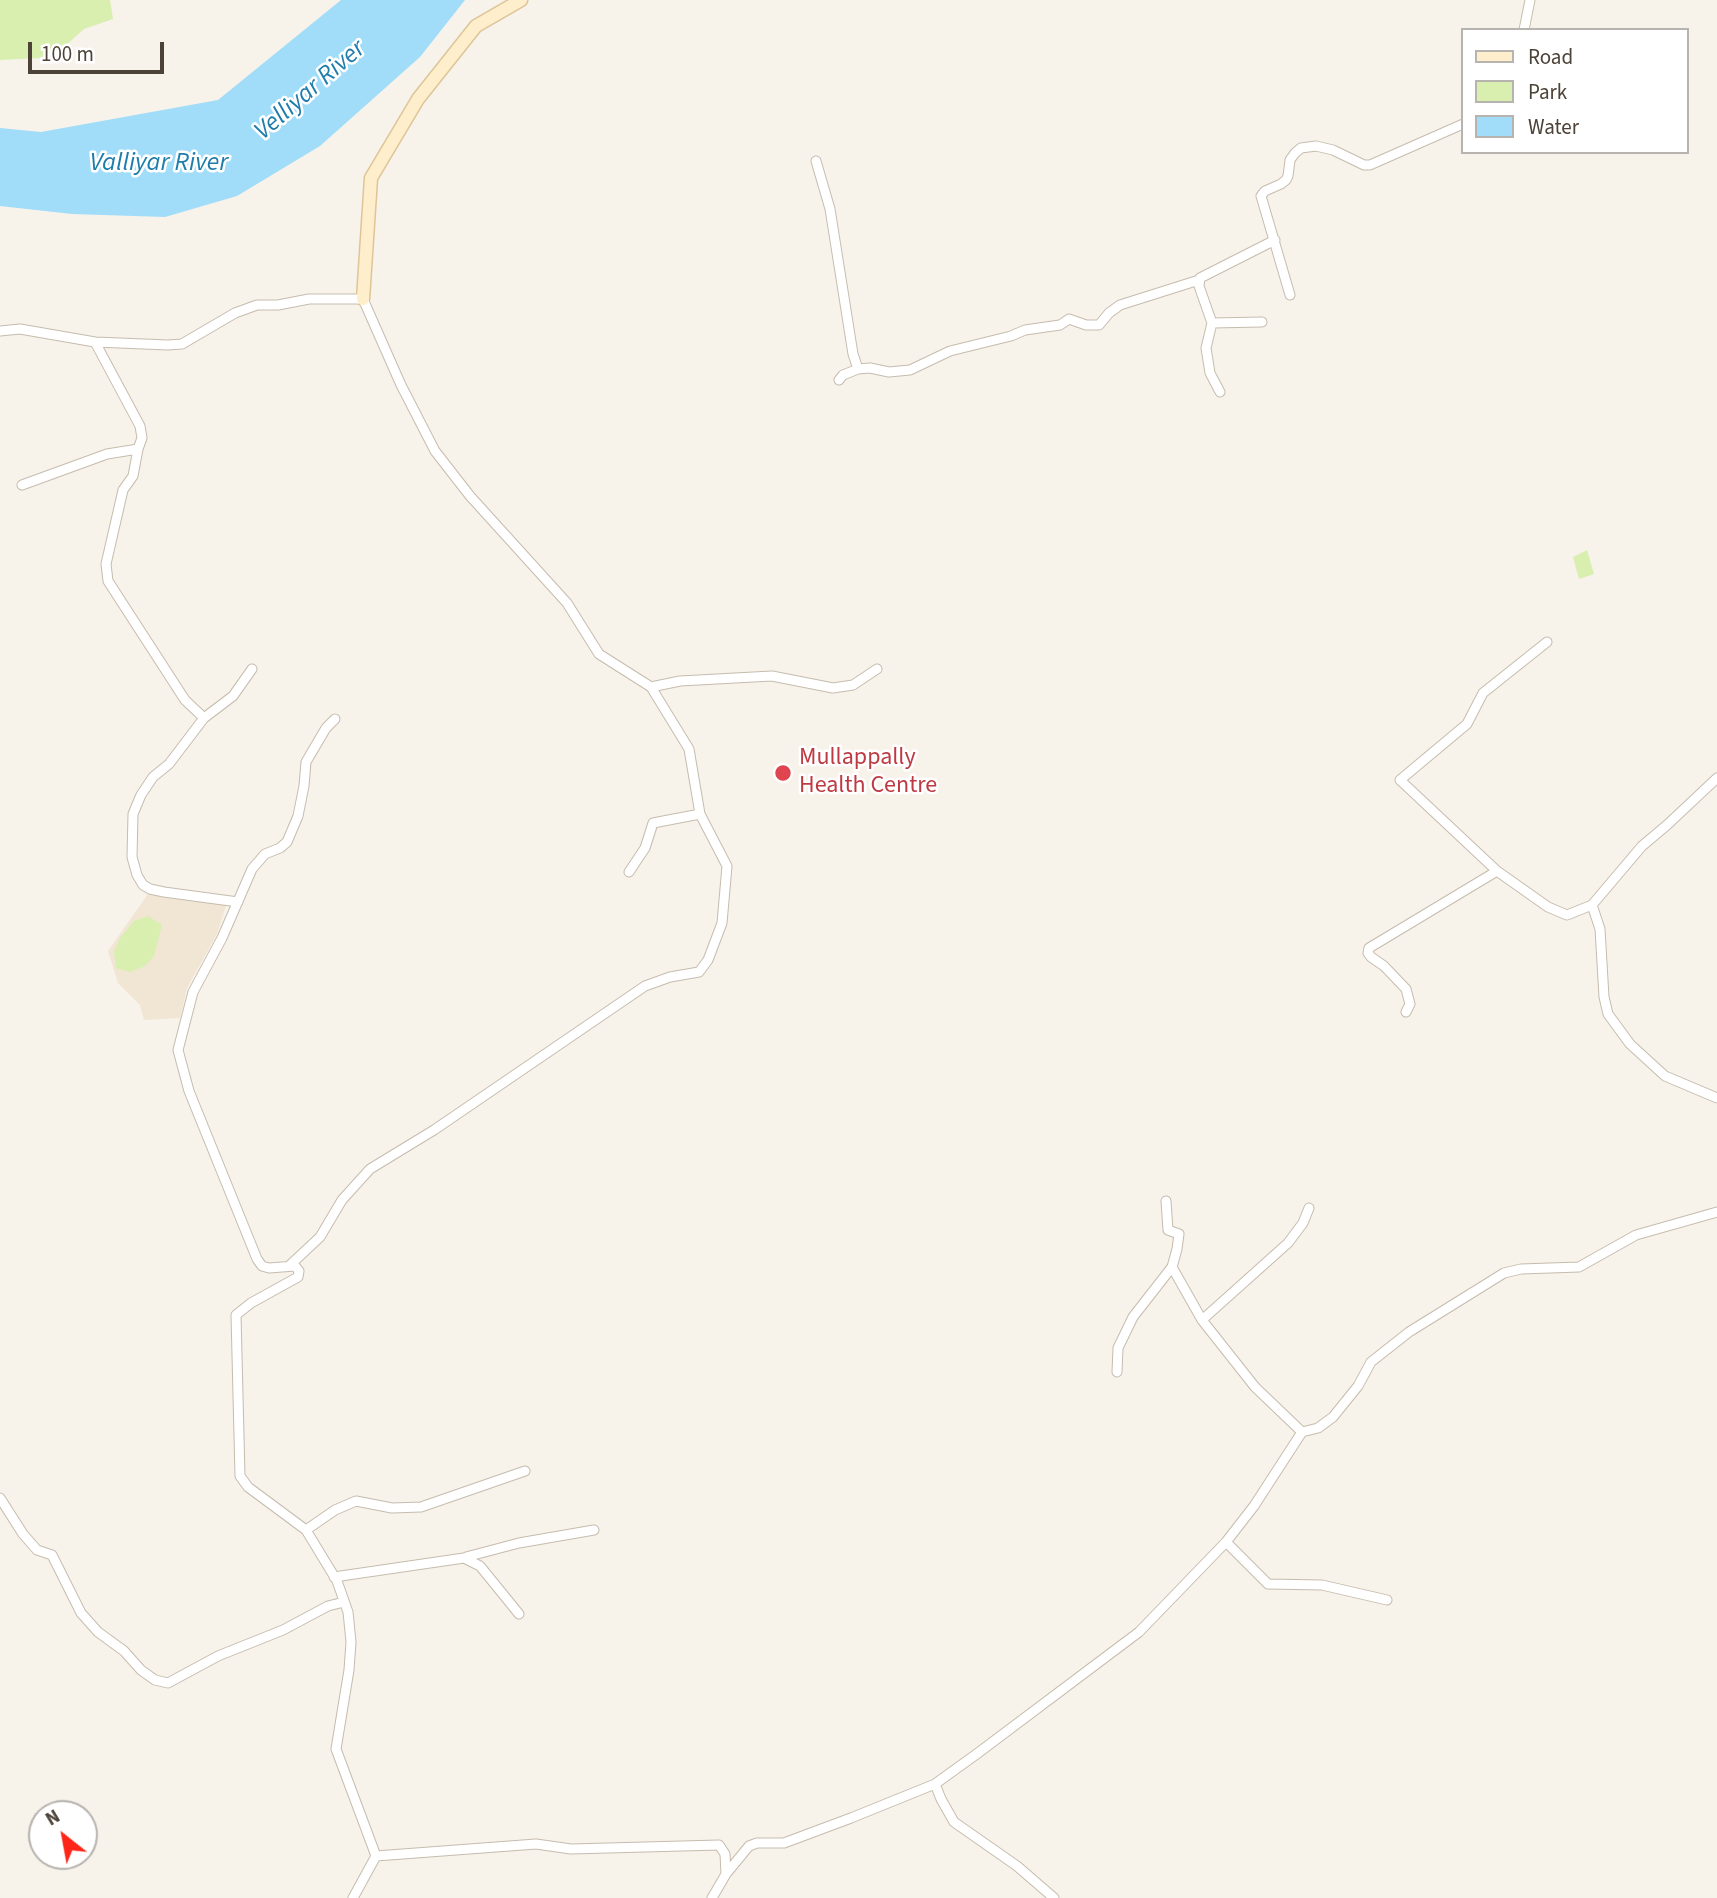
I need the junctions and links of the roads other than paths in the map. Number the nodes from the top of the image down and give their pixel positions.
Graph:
1 (521, 0) edge
2 (1530, 0) edge
3 (1524, 28) edge
4 (1462, 124) edge
5 (816, 162) dead end
6 (1275, 240) junction
7 (1199, 280) junction
8 (1290, 295) dead end
9 (363, 299) junction
10 (1212, 323) junction
11 (1262, 323) dead end
12 (0, 331) edge
13 (95, 342) junction
14 (858, 369) junction
15 (839, 380) dead end
16 (1220, 392) dead end
17 (138, 449) junction
18 (22, 485) dead end
19 (1547, 642) dead end
20 (252, 669) dead end
21 (877, 669) dead end
22 (651, 687) junction
23 (204, 718) junction
24 (335, 719) dead end
25 (1717, 778) edge
26 (700, 814) junction
27 (1497, 871) junction
28 (629, 872) dead end
29 (238, 902) junction
30 (1592, 905) junction
31 (1406, 1012) dead end
32 (1717, 1098) edge
33 (1166, 1201) dead end
34 (1309, 1209) dead end
35 (1717, 1212) edge
36 (289, 1266) junction
37 (1171, 1267) junction
38 (1202, 1320) junction
39 (1117, 1372) dead end
40 (1302, 1432) junction
41 (525, 1471) dead end
42 (0, 1498) edge
43 (594, 1530) dead end
44 (306, 1531) junction
45 (1226, 1542) junction
46 (464, 1558) junction
47 (334, 1577) junction
48 (1387, 1600) dead end
49 (344, 1602) junction
50 (519, 1614) dead end
51 (935, 1784) junction
52 (376, 1856) junction
53 (726, 1874) junction
54 (353, 1898) edge
55 (712, 1898) edge
56 (1054, 1898) edge

1 - 9 street
2 - 3 street
4 - 6 street
5 - 14 street
6 - 7 street
6 - 8 street
7 - 10 street
7 - 14 street
9 - 13 street
9 - 22 street
10 - 11 street
10 - 16 street
12 - 13 street
13 - 17 street
14 - 15 street
17 - 18 street
17 - 23 street
19 - 27 street
20 - 23 street
21 - 22 street
22 - 26 street
23 - 29 street
24 - 29 street
25 - 30 street
26 - 28 street
26 - 36 street
27 - 30 street
27 - 31 street
29 - 36 street
30 - 32 street
33 - 37 street
34 - 38 street
35 - 40 street
36 - 44 street
37 - 38 street
37 - 39 street
38 - 40 street
40 - 45 street
41 - 44 street
42 - 49 street
43 - 46 street
44 - 47 street
45 - 48 street
45 - 51 street
46 - 47 street
46 - 50 street
47 - 49 street
49 - 52 street
51 - 53 street
51 - 56 street
52 - 53 street
52 - 54 street
53 - 55 street

